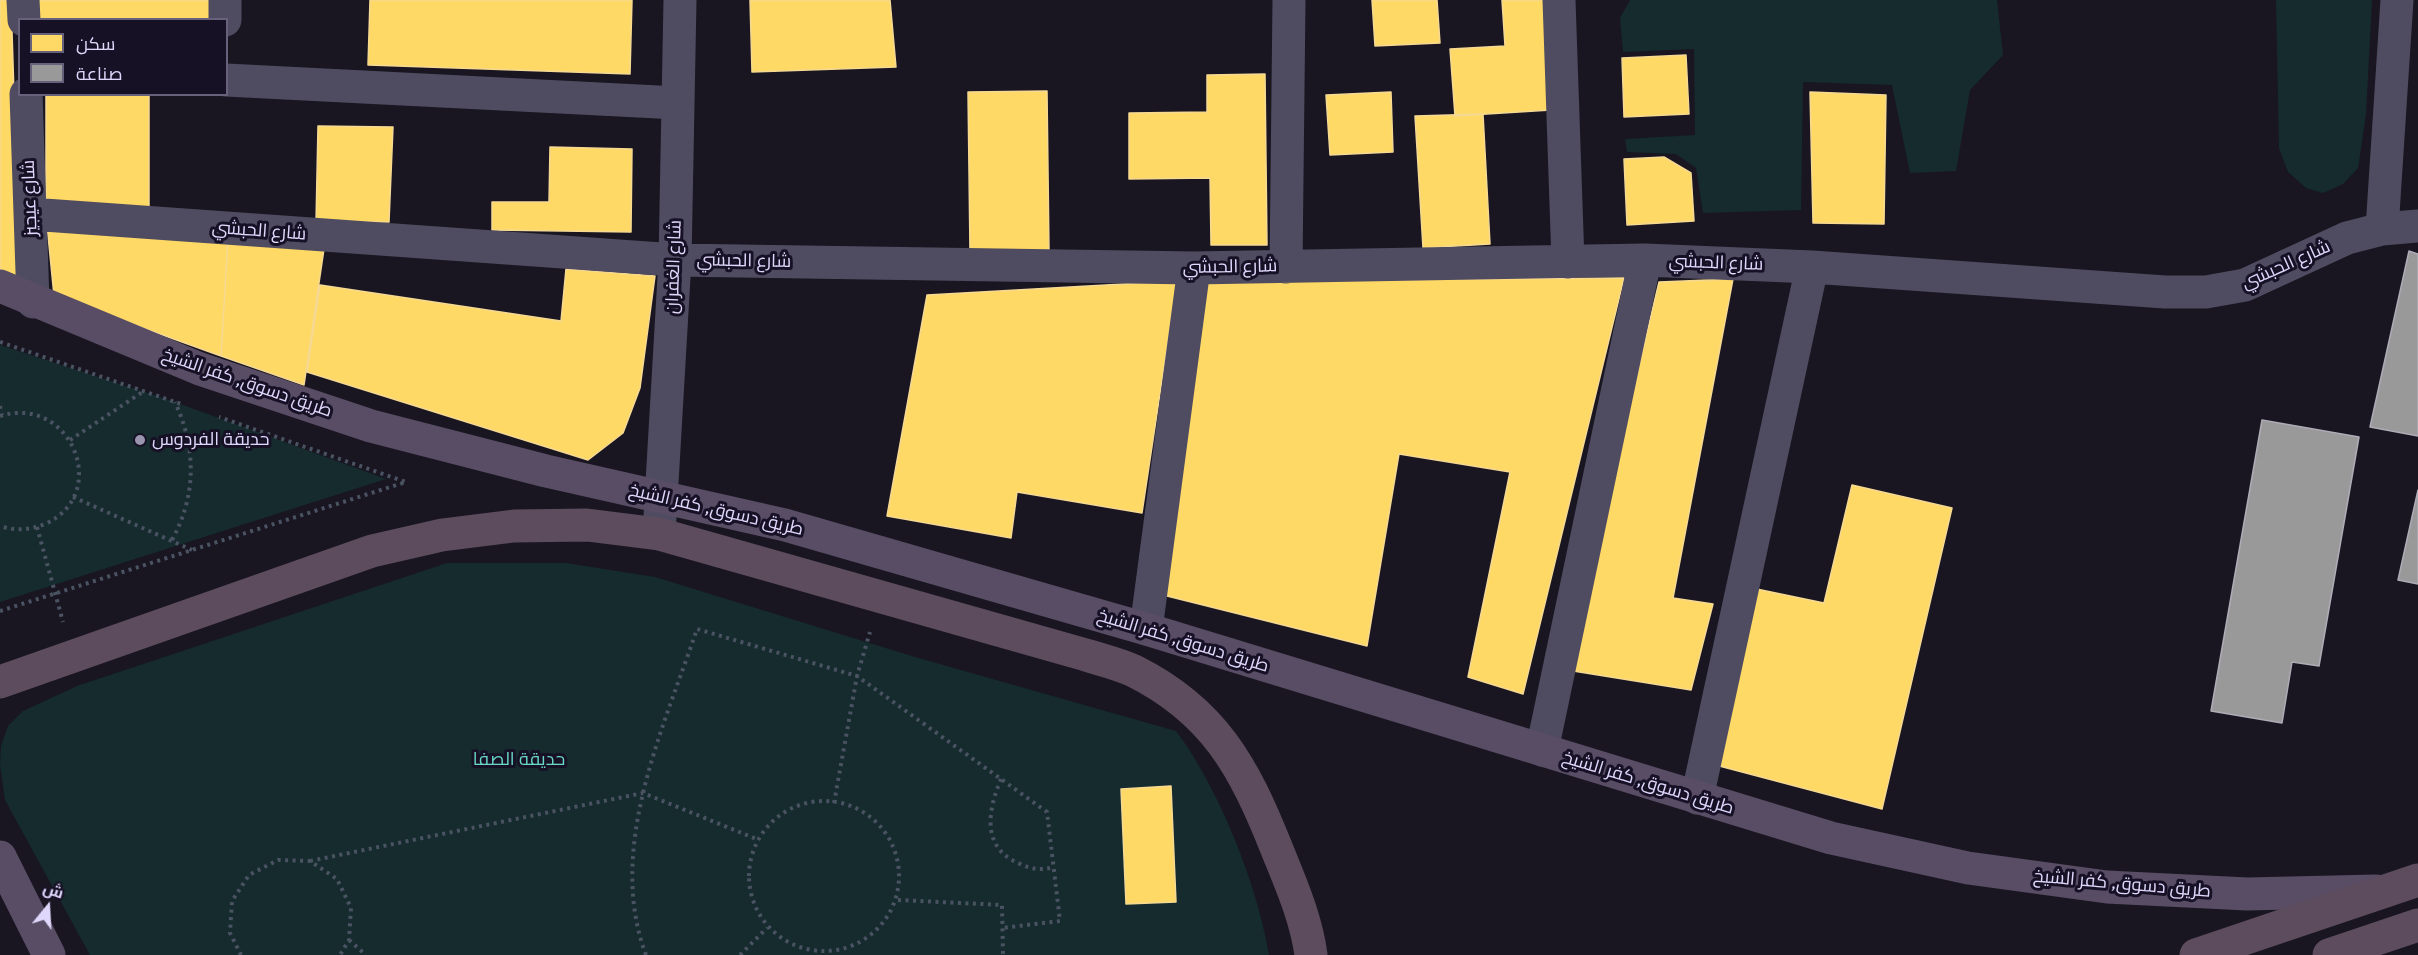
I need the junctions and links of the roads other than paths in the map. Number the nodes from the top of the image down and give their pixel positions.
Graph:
1 (23, 0) edge
2 (225, 0) edge
3 (680, 0) edge
4 (1289, 0) edge
5 (1559, 0) edge
6 (2397, 0) edge
7 (24, 18) edge
8 (225, 18) edge
9 (228, 80) edge
10 (26, 96) edge
11 (678, 103) junction
12 (30, 214) junction
13 (2418, 226) edge
14 (2382, 229) junction
15 (675, 260) junction
16 (1645, 260) junction
17 (1568, 262) junction
18 (1286, 267) junction
19 (1812, 267) junction
20 (1194, 268) junction
21 (0, 286) edge
22 (33, 302) junction
23 (662, 496) junction
24 (659, 534) junction
25 (1146, 629) junction
26 (0, 682) edge
27 (1542, 750) junction
28 (1697, 798) junction
29 (0, 857) edge
30 (2418, 880) edge
31 (2387, 891) junction
32 (2409, 928) edge
33 (49, 955) edge
34 (1311, 955) edge
35 (2196, 955) edge
36 (2330, 955) edge
37 (2366, 955) edge

1 - 7 street
2 - 8 street
3 - 11 street, شارع الغفران
4 - 18 street
5 - 17 street
6 - 14 street
9 - 11 street
10 - 12 street, شارع عيجيز
11 - 15 street, شارع الغفران
12 - 15 street, شارع الحبشي
12 - 22 street, شارع عيجيز
13 - 14 street, شارع الحبشي
14 - 19 street, شارع الحبشي
15 - 20 street, شارع الحبشي
15 - 23 street, شارع الغفران
16 - 17 street, شارع الحبشي
16 - 19 street, شارع الحبشي
16 - 27 street
17 - 18 street, شارع الحبشي
18 - 20 street, شارع الحبشي
19 - 28 street
20 - 25 street
21 - 22 main road, طريق دسوق, كفر الشيخ
22 - 23 main road, طريق دسوق, كفر الشيخ
23 - 24 street, شارع الغفران
23 - 25 main road, طريق دسوق, كفر الشيخ
24 - 26 highway
24 - 34 highway
25 - 27 main road, طريق دسوق, كفر الشيخ
27 - 28 main road, طريق دسوق, كفر الشيخ
28 - 31 main road, طريق دسوق, كفر الشيخ
29 - 33 main road
30 - 31 highway
31 - 35 highway
32 - 36 highway
32 - 37 main road

